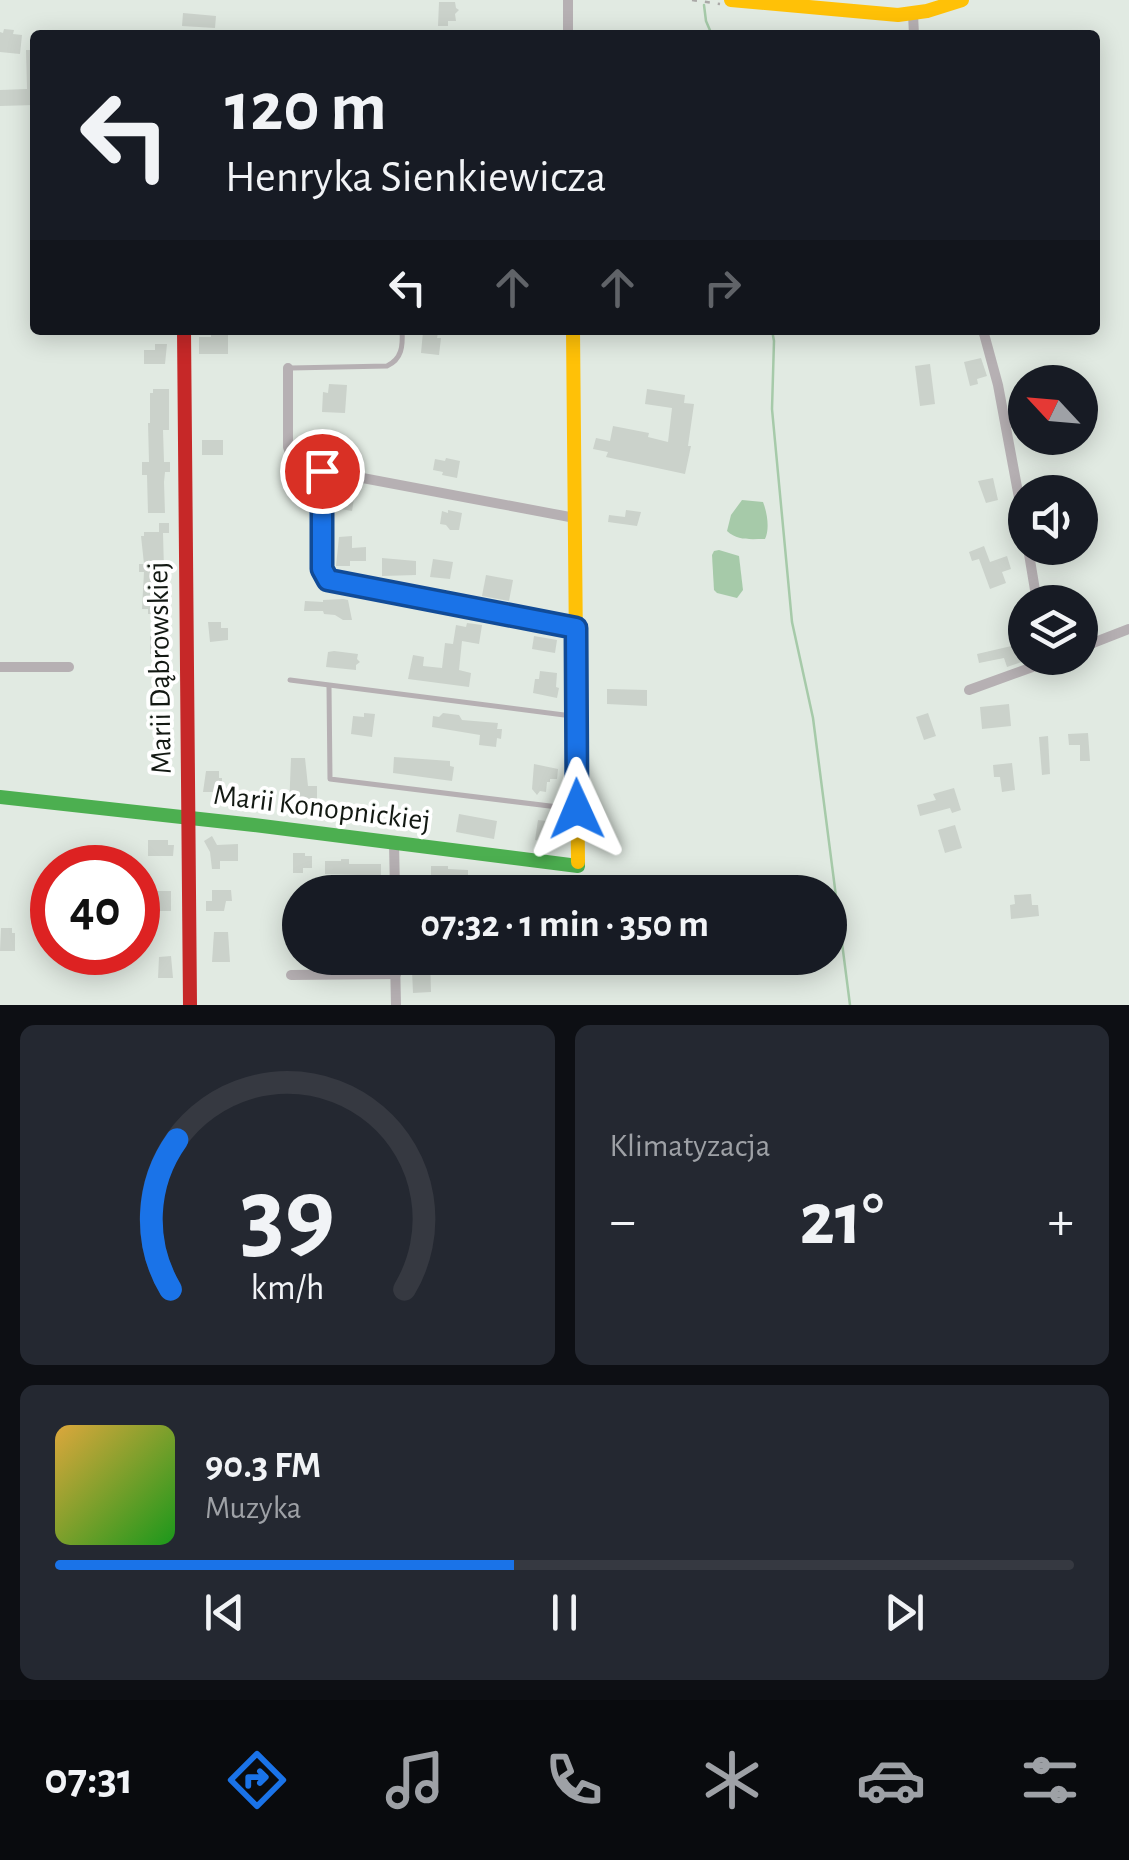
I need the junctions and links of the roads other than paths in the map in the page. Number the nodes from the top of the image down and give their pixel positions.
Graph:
1 (568, 0) edge
2 (731, 0) edge
3 (962, 0) edge
4 (768, 2) edge
5 (913, 14) junction
6 (568, 30) edge
7 (914, 30) edge
8 (184, 335) edge
9 (402, 335) edge
10 (573, 335) edge
11 (984, 335) edge
12 (288, 368) joint
13 (322, 471) junction
14 (1015, 475) edge
15 (575, 518) junction
16 (576, 628) junction
17 (1129, 629) edge
18 (1098, 641) edge
19 (0, 667) edge
20 (69, 667) dead end
21 (1011, 675) edge
22 (290, 680) dead end
23 (329, 686) junction
24 (970, 690) dead end
25 (575, 716) junction
26 (0, 797) edge
27 (577, 809) junction
28 (188, 819) junction
29 (394, 843) junction
30 (394, 875) edge
31 (396, 975) edge
32 (190, 1005) edge
33 (396, 1005) edge

1 - 6 street
2 - 4 street
3 - 5 street
4 - 5 street
5 - 7 street
8 - 28 street, Marii Dąbrowskiej
9 - 12 lane
10 - 15 street
11 - 14 street
12 - 13 street
13 - 15 street
13 - 16 lane
15 - 16 street
16 - 25 street
17 - 18 street
19 - 20 street
21 - 24 street
22 - 23 lane
23 - 25 lane
23 - 27 lane
25 - 27 street
26 - 28 street, Marii Konopnickiej
27 - 29 street, Marii Konopnickiej
28 - 29 street, Marii Konopnickiej
28 - 32 street, Marii Dąbrowskiej
29 - 30 street
31 - 33 street

